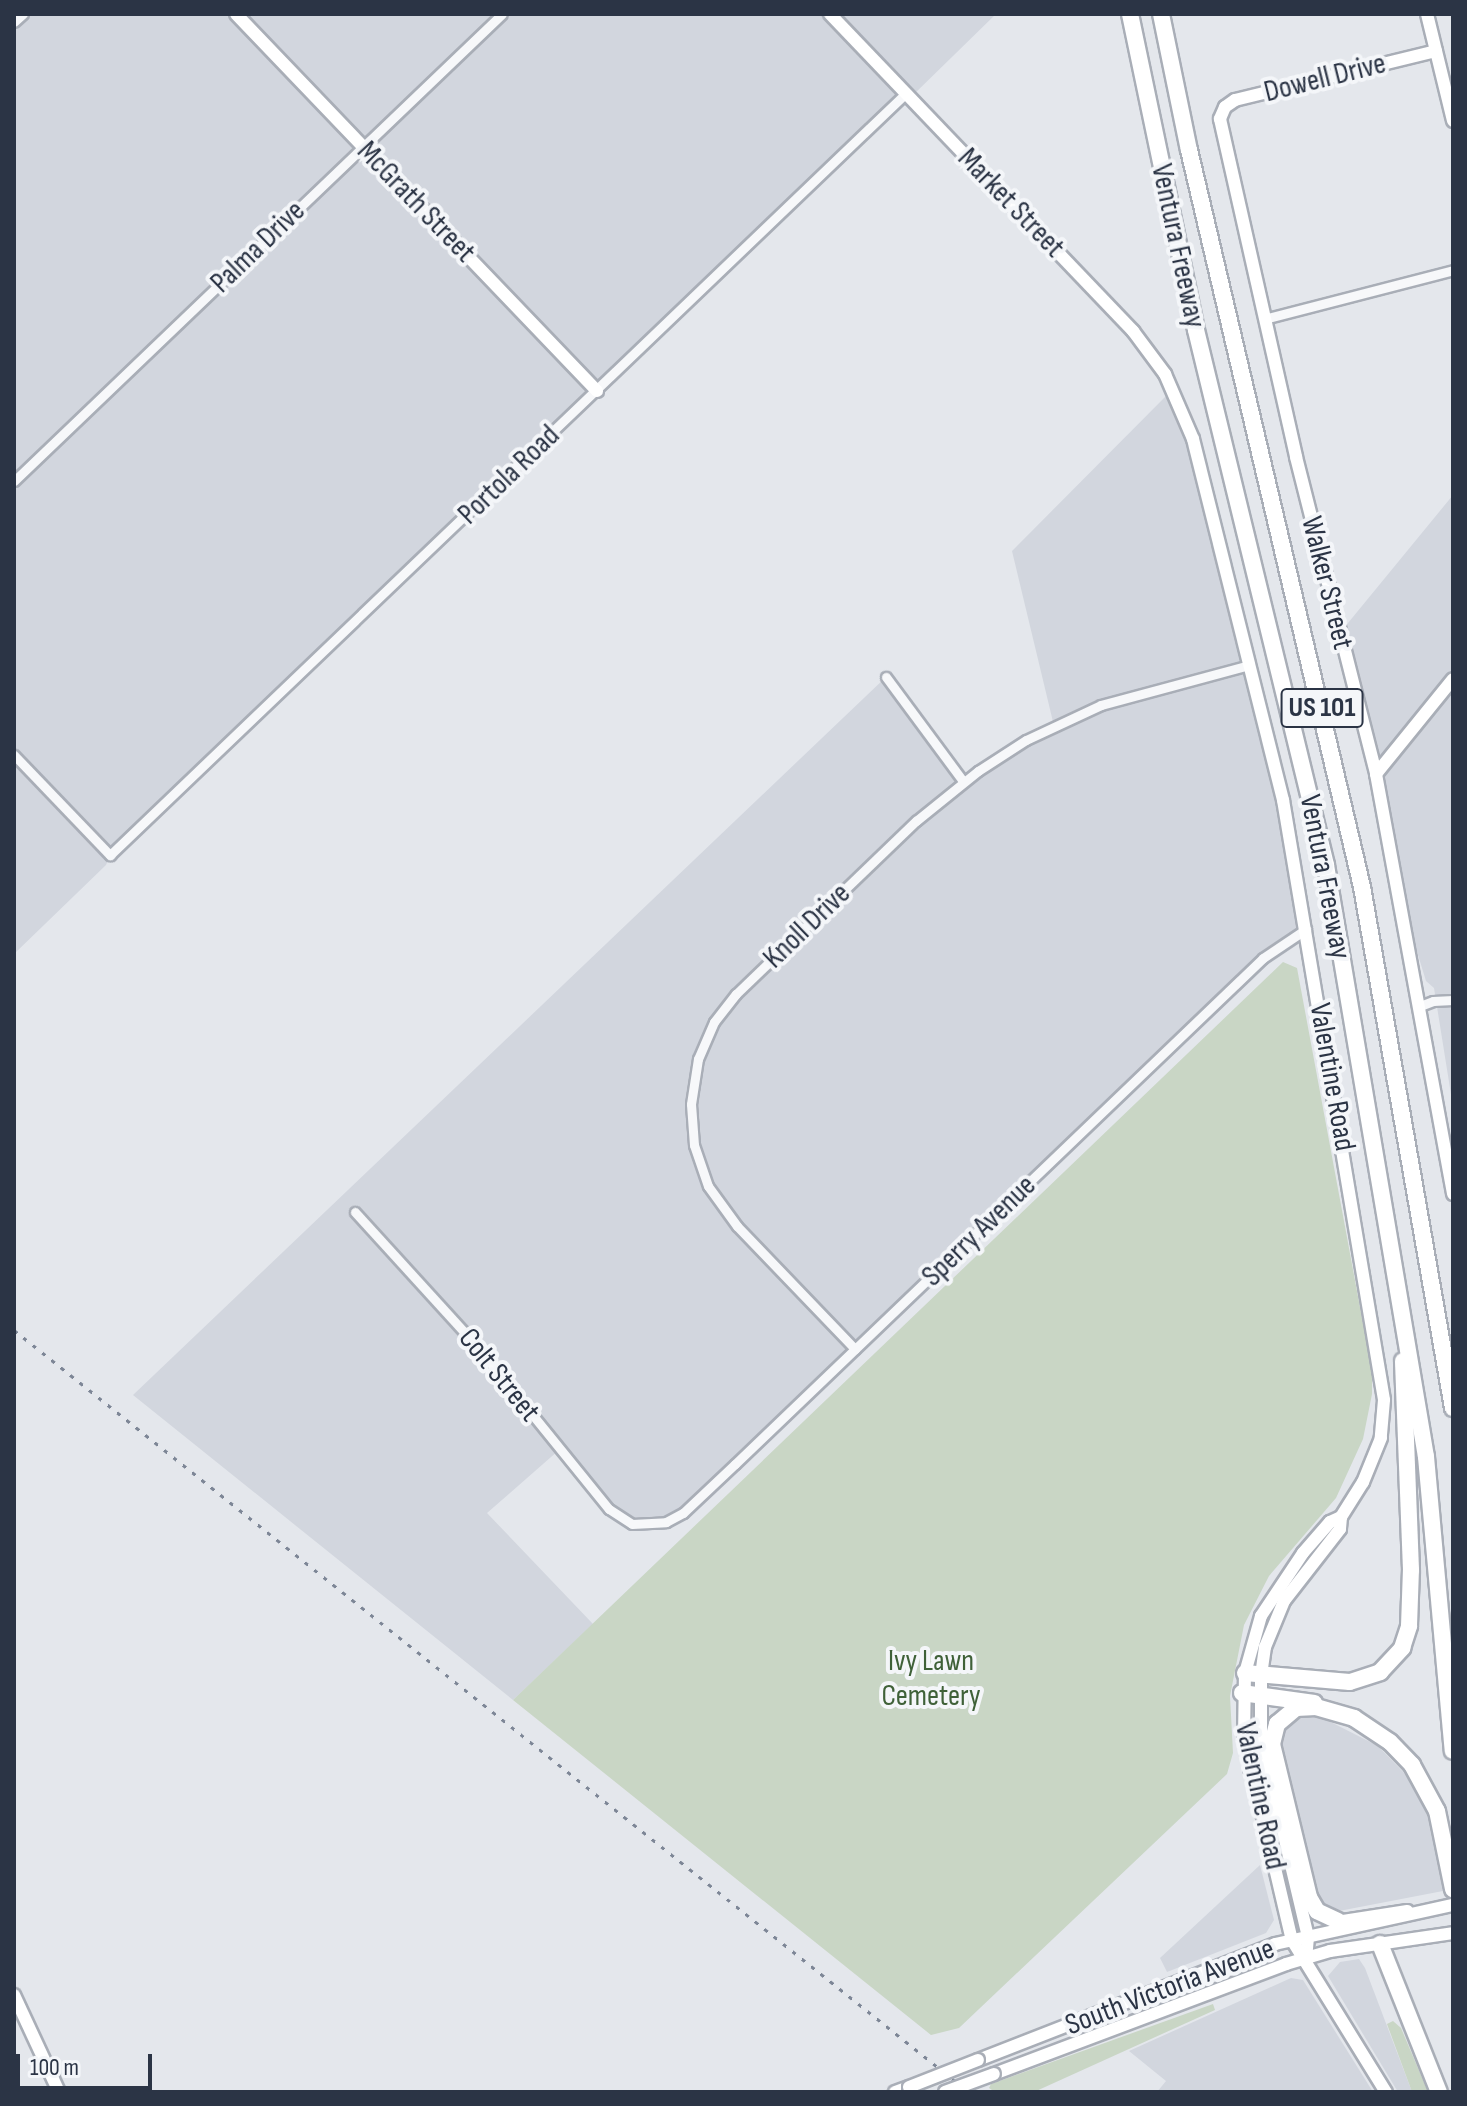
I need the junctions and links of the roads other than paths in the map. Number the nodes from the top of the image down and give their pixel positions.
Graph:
1 (23, 14) edge
2 (236, 14) edge
3 (502, 14) edge
4 (830, 14) edge
5 (1130, 14) edge
6 (1161, 14) edge
7 (1427, 14) edge
8 (14, 22) edge
9 (1436, 51) junction
10 (906, 93) junction
11 (1221, 114) joint
12 (1453, 121) edge
13 (363, 147) junction
14 (1453, 270) edge
15 (1264, 319) junction
16 (597, 391) junction
17 (1179, 401) joint
18 (14, 481) edge
19 (1249, 665) junction
20 (886, 677) dead end
21 (1453, 679) edge
22 (14, 755) edge
23 (1376, 774) junction
24 (963, 781) junction
25 (1306, 929) junction
26 (1453, 1000) edge
27 (1420, 1006) junction
28 (1453, 1194) edge
29 (355, 1212) dead end
30 (1406, 1335) junction
31 (855, 1349) junction
32 (1445, 1354) junction
33 (1453, 1396) edge
34 (1453, 1408) edge
35 (649, 1526) joint
36 (1253, 1674) junction
37 (1250, 1693) junction
38 (1326, 1709) junction
39 (1453, 1751) edge
40 (1250, 1769) junction
41 (1280, 1826) junction
42 (1293, 1878) junction
43 (1451, 1883) edge
44 (1453, 1905) edge
45 (1430, 1910) junction
46 (1338, 1921) junction
47 (1453, 1933) edge
48 (1308, 1937) junction
49 (1292, 1940) junction
50 (1380, 1944) junction
51 (1306, 1958) junction
52 (14, 1995) edge
53 (59, 2092) edge
54 (895, 2092) edge
55 (945, 2092) edge
56 (1386, 2092) edge
57 (1439, 2092) edge

1 - 8 street
2 - 13 street, McGrath Street
3 - 13 street, Palma Drive
4 - 10 street, Market Street
5 - 30 highway, Ventura Freeway / US 101
6 - 32 highway, Ventura Freeway / US 101
7 - 9 street
9 - 11 street, Dowell Drive
9 - 12 street
10 - 16 street, Portola Road
10 - 17 street, Market Street
11 - 15 street, Walker Street
13 - 16 street, McGrath Street
13 - 18 street, Palma Drive
14 - 15 street
15 - 23 street, Walker Street
16 - 22 street, Portola Road
17 - 19 street, Valentine Road
19 - 24 street, Knoll Drive
19 - 25 street, Valentine Road
20 - 24 street
21 - 23 street
23 - 27 street, Walker Street
24 - 31 street, Knoll Drive
25 - 31 street, Sperry Avenue
25 - 36 street, Valentine Road
26 - 27 street
27 - 28 street, Walker Street
29 - 35 street, Colt Street
30 - 36 highway
30 - 39 highway, Ventura Freeway / US 101
31 - 35 street, Sperry Avenue
32 - 33 highway
32 - 34 highway, Ventura Freeway / US 101
36 - 37 street, Valentine Road
37 - 38 highway
37 - 40 street, Valentine Road
37 - 41 street, Valentine Road
38 - 43 highway
38 - 46 highway
40 - 41 street
40 - 49 street, Valentine Road
41 - 42 street, Valentine Road
42 - 46 street
42 - 48 street, Valentine Road
44 - 45 street, South Victoria Avenue
45 - 46 street
45 - 48 street, South Victoria Avenue
47 - 50 street, South Victoria Avenue
48 - 49 street, South Victoria Avenue
48 - 51 street, Valentine Road
49 - 51 street, Valentine Road
49 - 54 street, South Victoria Avenue, bridge
50 - 51 street, South Victoria Avenue
50 - 57 highway
51 - 55 street, South Victoria Avenue, bridge
51 - 56 street, Valentine Road
52 - 53 street

